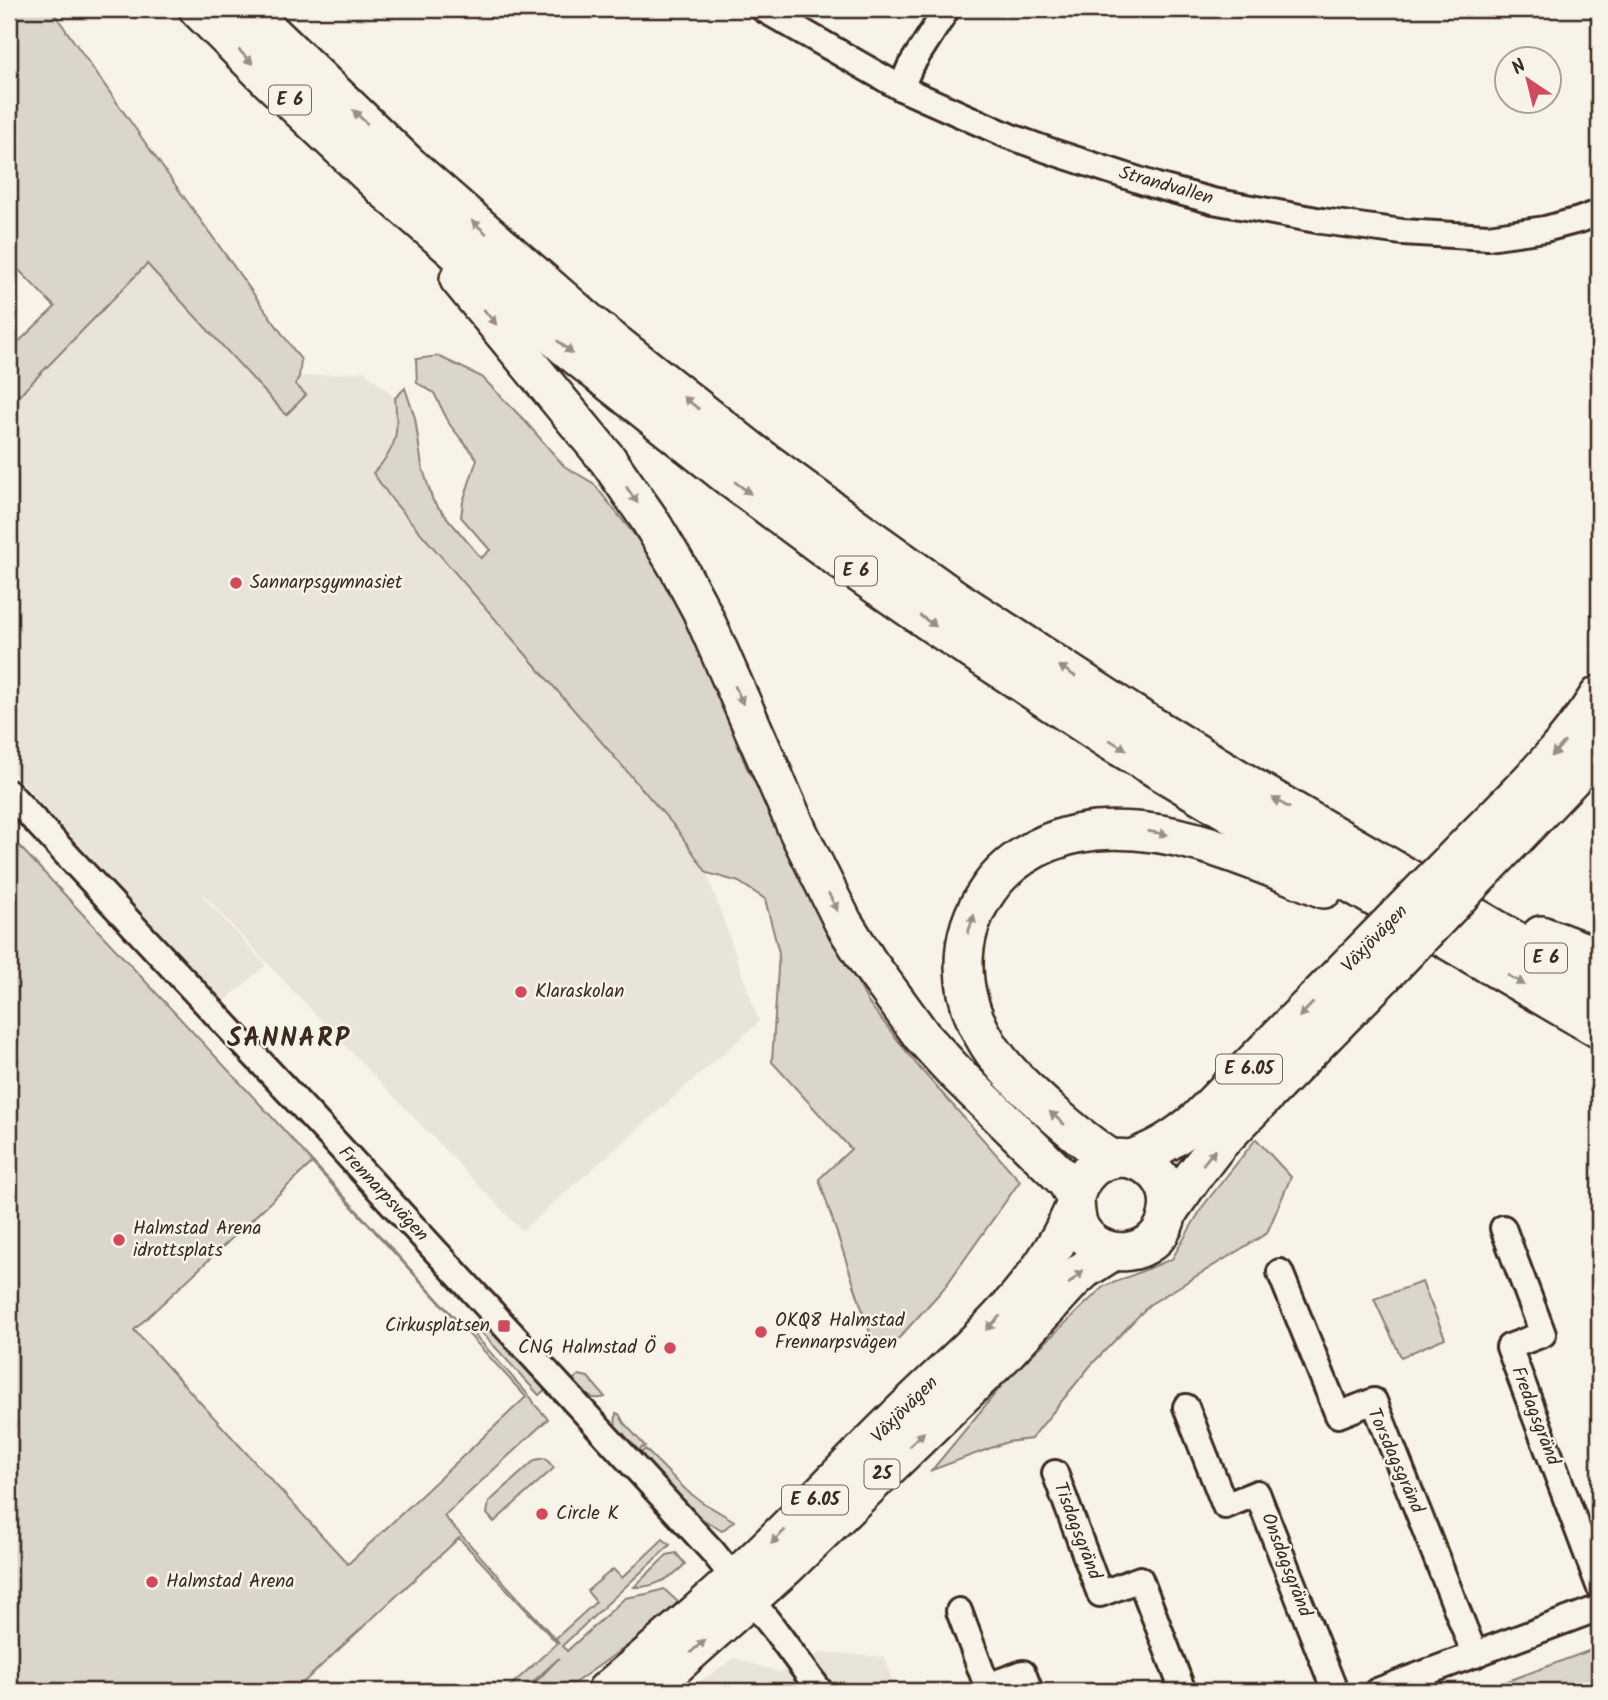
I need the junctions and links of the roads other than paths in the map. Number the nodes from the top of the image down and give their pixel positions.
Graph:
1 (198, 9) edge
2 (247, 9) edge
3 (764, 9) edge
4 (947, 9) edge
5 (901, 88) junction
6 (384, 189) junction
7 (1599, 213) edge
8 (1599, 695) edge
9 (1599, 750) edge
10 (9, 793) edge
11 (1485, 848) junction
12 (1439, 895) junction
13 (1438, 933) junction
14 (1599, 957) edge
15 (1368, 969) junction
16 (1599, 989) edge
17 (1599, 1029) edge
18 (1121, 1159) junction
19 (1074, 1203) junction
20 (1168, 1212) junction
21 (1503, 1228) dead end
22 (1112, 1252) junction
23 (1280, 1272) dead end
24 (1186, 1407) dead end
25 (1055, 1473) dead end
26 (1599, 1586) edge
27 (743, 1589) junction
28 (1599, 1608) edge
29 (959, 1611) dead end
30 (1475, 1655) junction
31 (606, 1691) edge
32 (647, 1691) edge
33 (820, 1691) edge
34 (1030, 1691) edge
35 (1183, 1691) edge
36 (1335, 1691) edge
37 (1377, 1691) edge

1 -> 6 highway, E 6
12 -> 2 highway, E 6
3 - 5 street, Strandvallen
4 - 5 street
5 - 7 street, Strandvallen
6 -> 13 highway, E 6
6 -> 19 highway
8 -> 11 highway, Växjövägen / E 6.05
9 - 11 highway, Växjövägen / E 6.05
10 - 27 street, Frennarpsvägen
11 - 15 highway, Växjövägen / E 6.05, bridge
12 - 14 highway
12 - 16 highway, E 6
13 -> 17 highway, E 6
18 -> 13 highway
15 -> 18 highway, Växjövägen / E 6.05
20 -> 15 highway, Växjövägen
18 - 19 highway, Växjövägen
18 - 20 highway
19 - 22 highway
19 -> 27 highway, Växjövägen / E 6.05
20 - 22 highway, Växjövägen
21 - 26 street, Fredagsgränd
27 -> 22 highway, Växjövägen / 25
23 - 30 street, Torsdagsgränd
24 - 36 street, Onsdagsgränd
25 - 35 street, Tisdagsgränd
27 - 31 highway, Växjövägen / E 6.05
32 -> 27 highway, Växjövägen / 25
27 - 33 street, Frennarpsvägen
28 - 30 street
29 - 34 street
30 - 37 street

